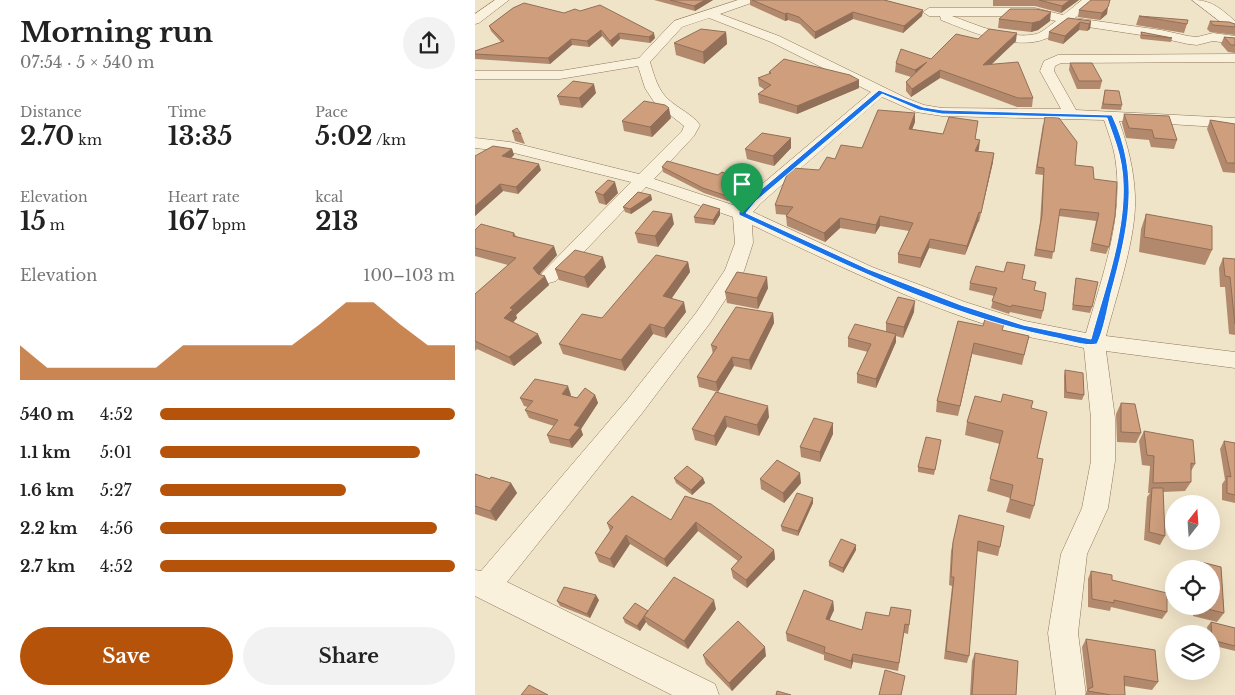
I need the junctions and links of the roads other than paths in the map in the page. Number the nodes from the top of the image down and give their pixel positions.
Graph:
1 (503, 0) edge
2 (750, 0) edge
3 (1089, 0) edge
4 (1198, 0) edge
5 (712, 8) edge
6 (914, 9) edge
7 (929, 12) junction
8 (475, 20) edge
9 (1064, 20) junction
10 (1235, 27) edge
11 (1235, 40) edge
12 (1042, 46) junction
13 (1235, 58) edge
14 (1058, 60) junction
15 (643, 61) junction
16 (475, 75) edge
17 (881, 91) junction
18 (1071, 114) junction
19 (1110, 116) junction
20 (1235, 123) edge
21 (483, 144) edge
22 (475, 158) edge
23 (642, 180) junction
24 (742, 214) junction
25 (549, 277) dead end
26 (1094, 342) junction
27 (1235, 360) edge
28 (481, 585) edge
29 (704, 695) edge
30 (1071, 695) edge

1 - 8 street
2 - 5 street
3 - 9 street
4 - 10 street
5 - 15 street
5 - 17 street
6 - 7 street
7 - 9 street
7 - 12 street
9 - 11 street
9 - 12 street
12 - 14 street
13 - 14 street
14 - 18 street
15 - 16 street
15 - 23 street
17 - 18 street
17 - 24 street
18 - 19 street
19 - 20 street
19 - 26 street
21 - 22 street
21 - 23 street
23 - 24 street
23 - 25 street
24 - 26 street
24 - 28 street
26 - 27 street
26 - 30 street
28 - 29 street

